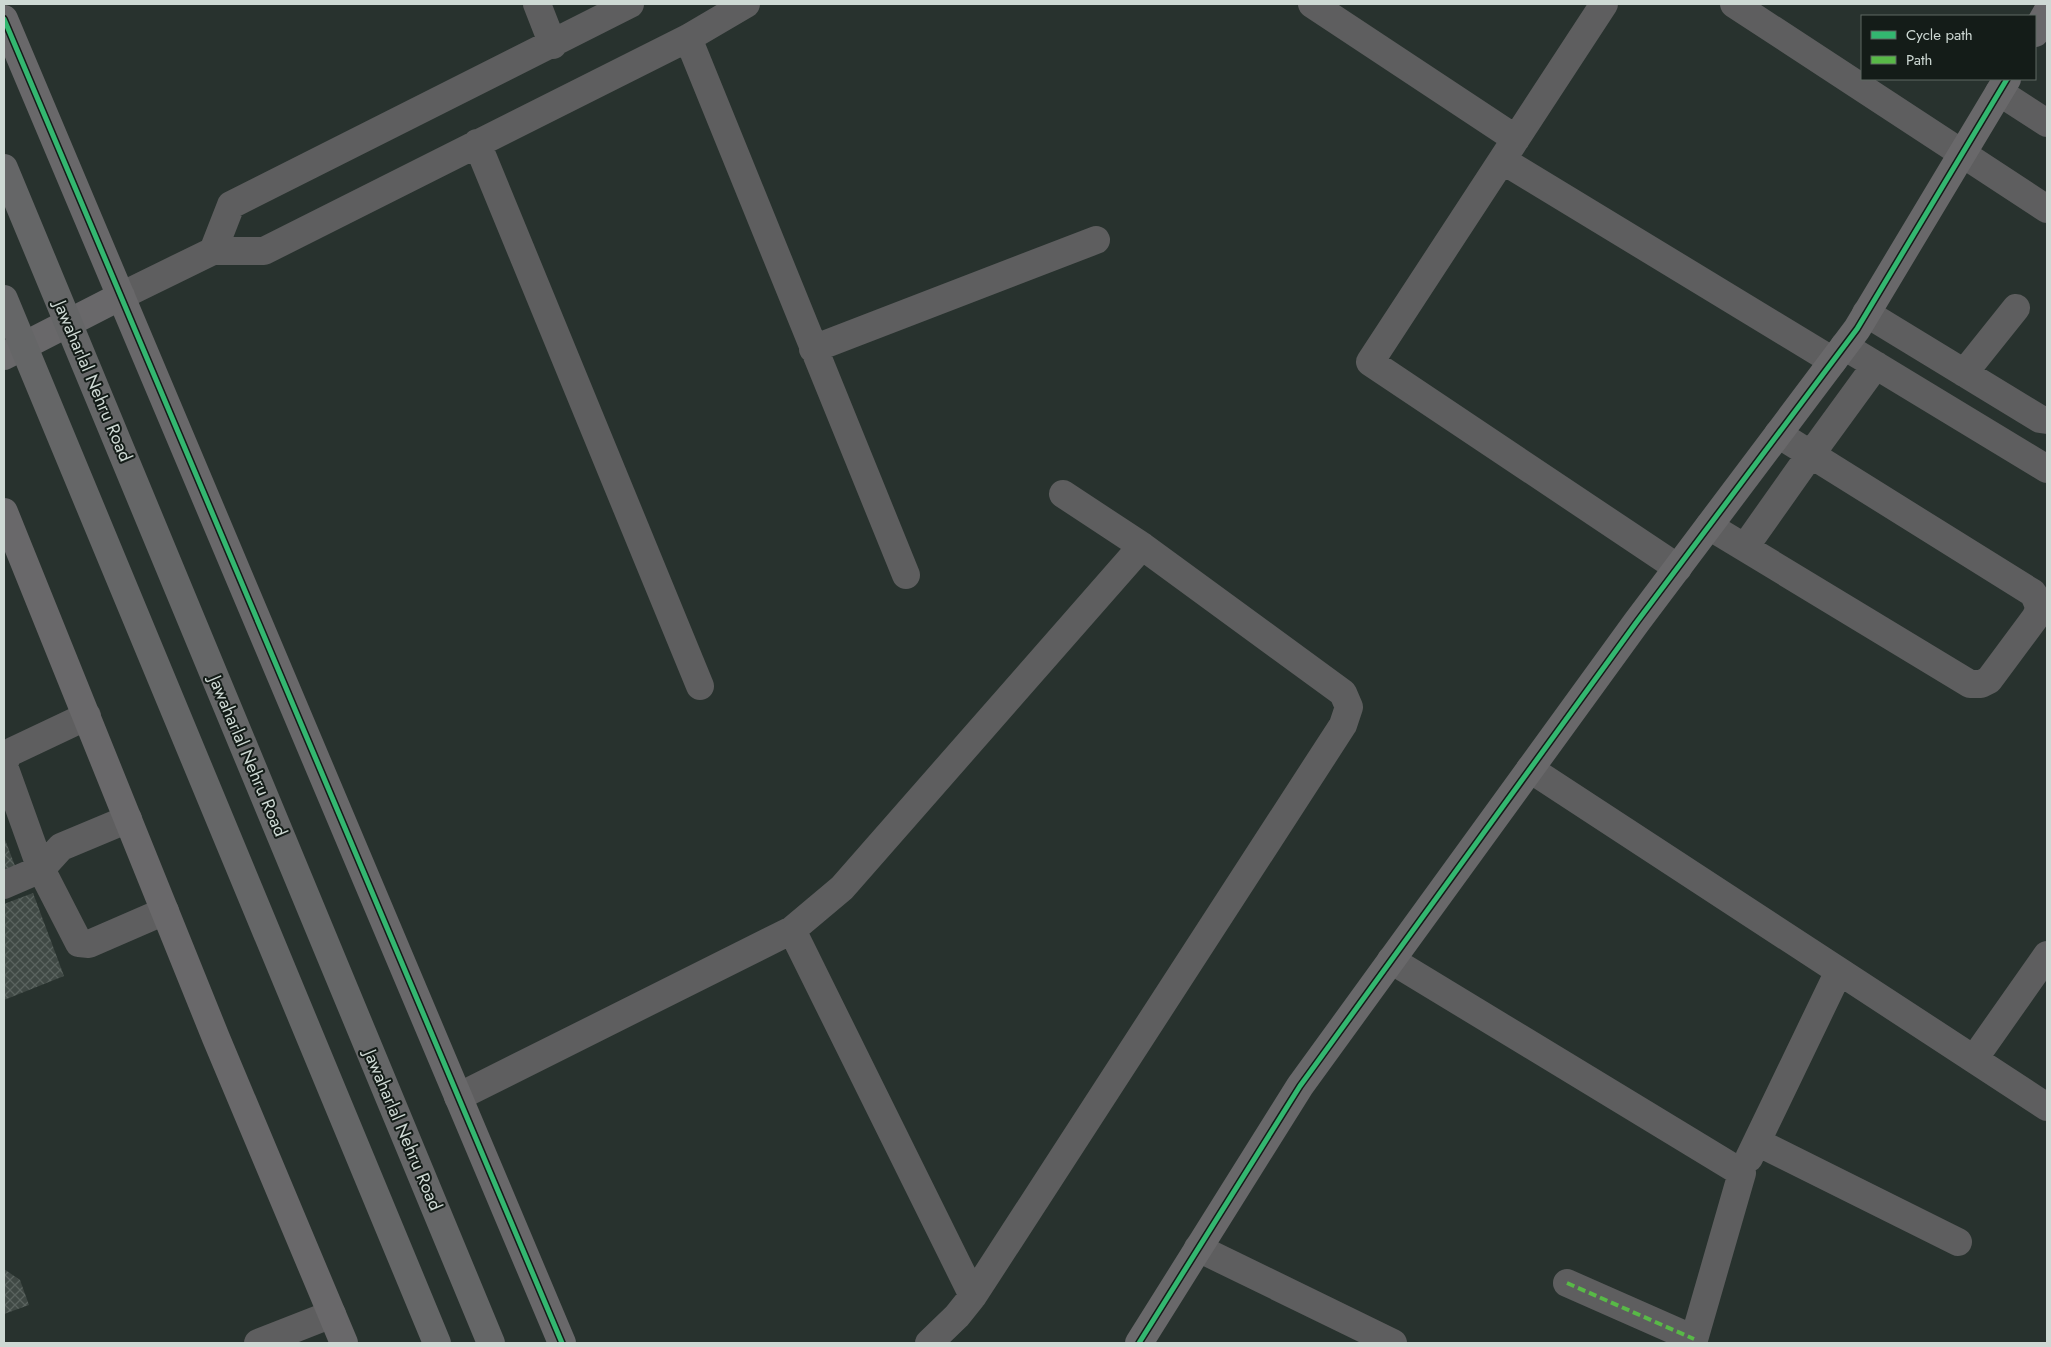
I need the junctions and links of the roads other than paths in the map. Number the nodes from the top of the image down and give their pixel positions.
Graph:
1 (537, 4) edge
2 (630, 4) edge
3 (746, 4) edge
4 (1312, 4) edge
5 (1604, 4) edge
6 (1734, 4) edge
7 (2047, 12) edge
8 (4, 19) edge
9 (2036, 31) edge
10 (688, 38) junction
11 (552, 45) junction
12 (2003, 85) edge
13 (2047, 123) edge
14 (477, 143) junction
15 (1509, 149) junction
16 (1963, 152) junction
17 (4, 168) edge
18 (2047, 209) edge
19 (1096, 240) dead end
20 (213, 251) junction
21 (121, 296) junction
22 (4, 299) edge
23 (2016, 308) dead end
24 (1866, 313) junction
25 (68, 322) junction
26 (813, 349) junction
27 (14, 351) edge
28 (1838, 353) junction
29 (1876, 365) junction
30 (1964, 373) junction
31 (2047, 420) edge
32 (1781, 430) junction
33 (1813, 450) junction
34 (2047, 469) edge
35 (1063, 494) dead end
36 (4, 512) edge
37 (1709, 526) junction
38 (1142, 546) junction
39 (1744, 548) junction
40 (1678, 568) junction
41 (906, 576) dead end
42 (2047, 581) edge
43 (700, 686) dead end
44 (87, 716) junction
45 (4, 765) edge
46 (1530, 769) junction
47 (128, 819) junction
48 (41, 869) junction
49 (4, 884) edge
50 (165, 911) junction
51 (792, 930) junction
52 (2047, 955) edge
53 (1391, 960) junction
54 (1839, 971) junction
55 (1974, 1059) junction
56 (458, 1098) junction
57 (2047, 1106) edge
58 (1756, 1142) junction
59 (1742, 1173) junction
60 (1958, 1242) dead end
61 (1198, 1248) junction
62 (1567, 1283) dead end
63 (973, 1296) junction
64 (332, 1314) junction
65 (1694, 1341) edge
66 (258, 1343) edge
67 (344, 1343) edge
68 (437, 1343) edge
69 (491, 1343) edge
70 (562, 1343) edge
71 (929, 1343) edge
72 (1139, 1343) edge
73 (1393, 1343) edge

1 - 11 street
2 - 11 street
3 - 10 street
4 - 15 street
5 - 15 street
6 - 16 street
7 - 9 street
8 - 21 street
10 - 14 street
10 - 26 street
11 - 20 street
12 - 13 street
12 - 16 street
14 - 20 street
14 - 43 street
15 - 28 street
15 - 40 street
16 - 18 street
16 - 24 street
17 - 25 main road, Jawaharlal Nehru Road
19 - 26 street
20 - 21 street
21 - 25 street
21 - 56 street
22 - 27 main road
23 - 30 street
24 - 28 street
24 - 30 street
25 - 27 street
25 - 69 main road, Jawaharlal Nehru Road
26 - 41 street
27 - 68 main road
28 - 29 street
28 - 32 street
29 - 33 street
29 - 34 street
30 - 31 street
32 - 33 street
32 - 37 street
33 - 39 street
33 - 39 street
33 - 42 street
35 - 38 street
36 - 44 street
37 - 39 street
37 - 40 street
38 - 51 street
38 - 63 street
40 - 46 street
44 - 45 street
44 - 47 street
45 - 48 street
46 - 53 street
46 - 54 street
47 - 48 street
47 - 50 street
48 - 49 street
48 - 50 street
50 - 64 street
51 - 56 street
51 - 63 street
52 - 55 street
53 - 59 street
53 - 61 street
54 - 55 street
54 - 58 street
55 - 57 street
56 - 70 street
58 - 59 street
58 - 60 street
59 - 65 street
61 - 72 street
61 - 73 street
62 - 65 street
63 - 71 street
64 - 66 street
64 - 67 street

